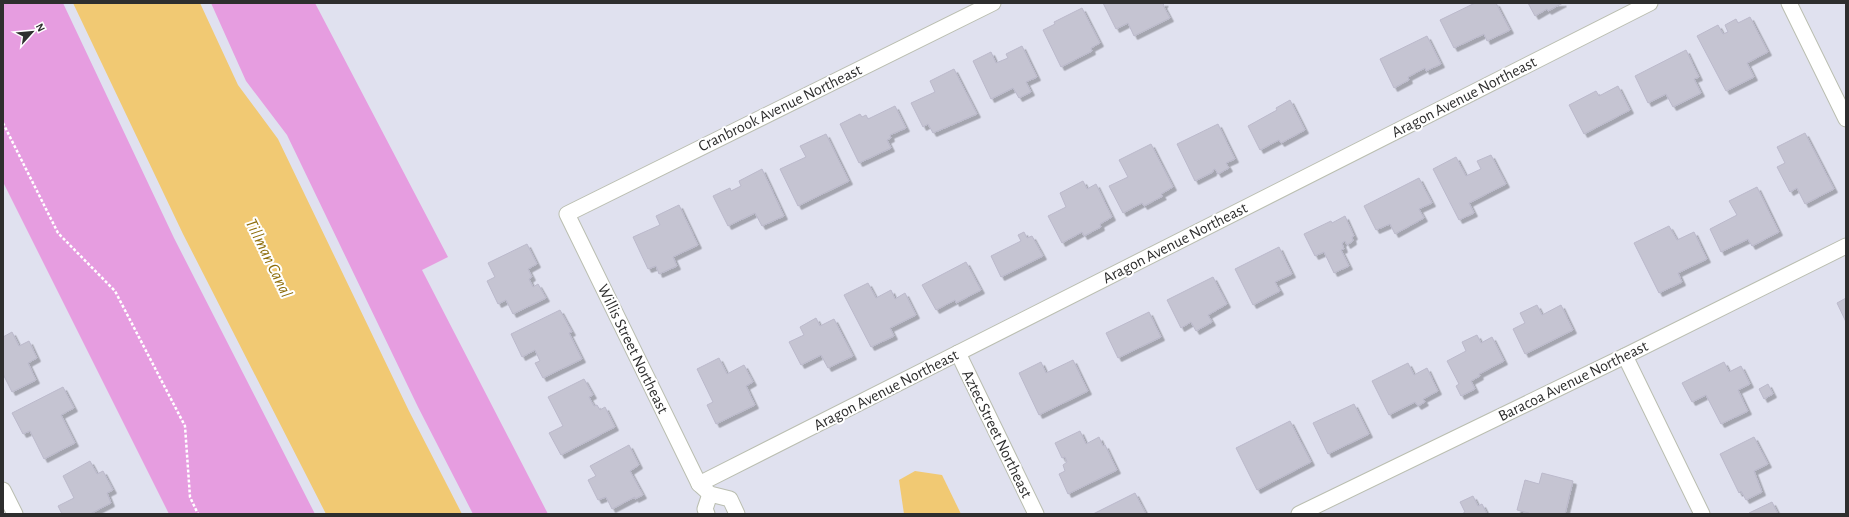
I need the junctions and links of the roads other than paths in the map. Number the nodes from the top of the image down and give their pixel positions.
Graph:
1 (993, 3) edge
2 (1650, 3) edge
3 (1789, 3) edge
4 (973, 8) edge
5 (1846, 119) edge
6 (568, 214) joint
7 (1846, 246) edge
8 (958, 353) junction
9 (1625, 356) junction
10 (705, 489) junction
11 (3, 490) edge
12 (15, 514) edge
13 (707, 514) edge
14 (737, 514) edge
15 (1036, 514) edge
16 (1299, 514) edge
17 (1702, 514) edge

1 - 4 street, Cranbrook Avenue Northeast
2 - 8 street, Aragon Avenue Northeast
3 - 5 street
4 - 6 street, Cranbrook Avenue Northeast
6 - 10 street, Willis Street Northeast
7 - 9 street, Baracoa Avenue Northeast
8 - 10 street, Aragon Avenue Northeast
8 - 15 street, Aztec Street Northeast
9 - 16 street, Baracoa Avenue Northeast
9 - 17 street
10 - 13 street
10 - 14 street
11 - 12 street

